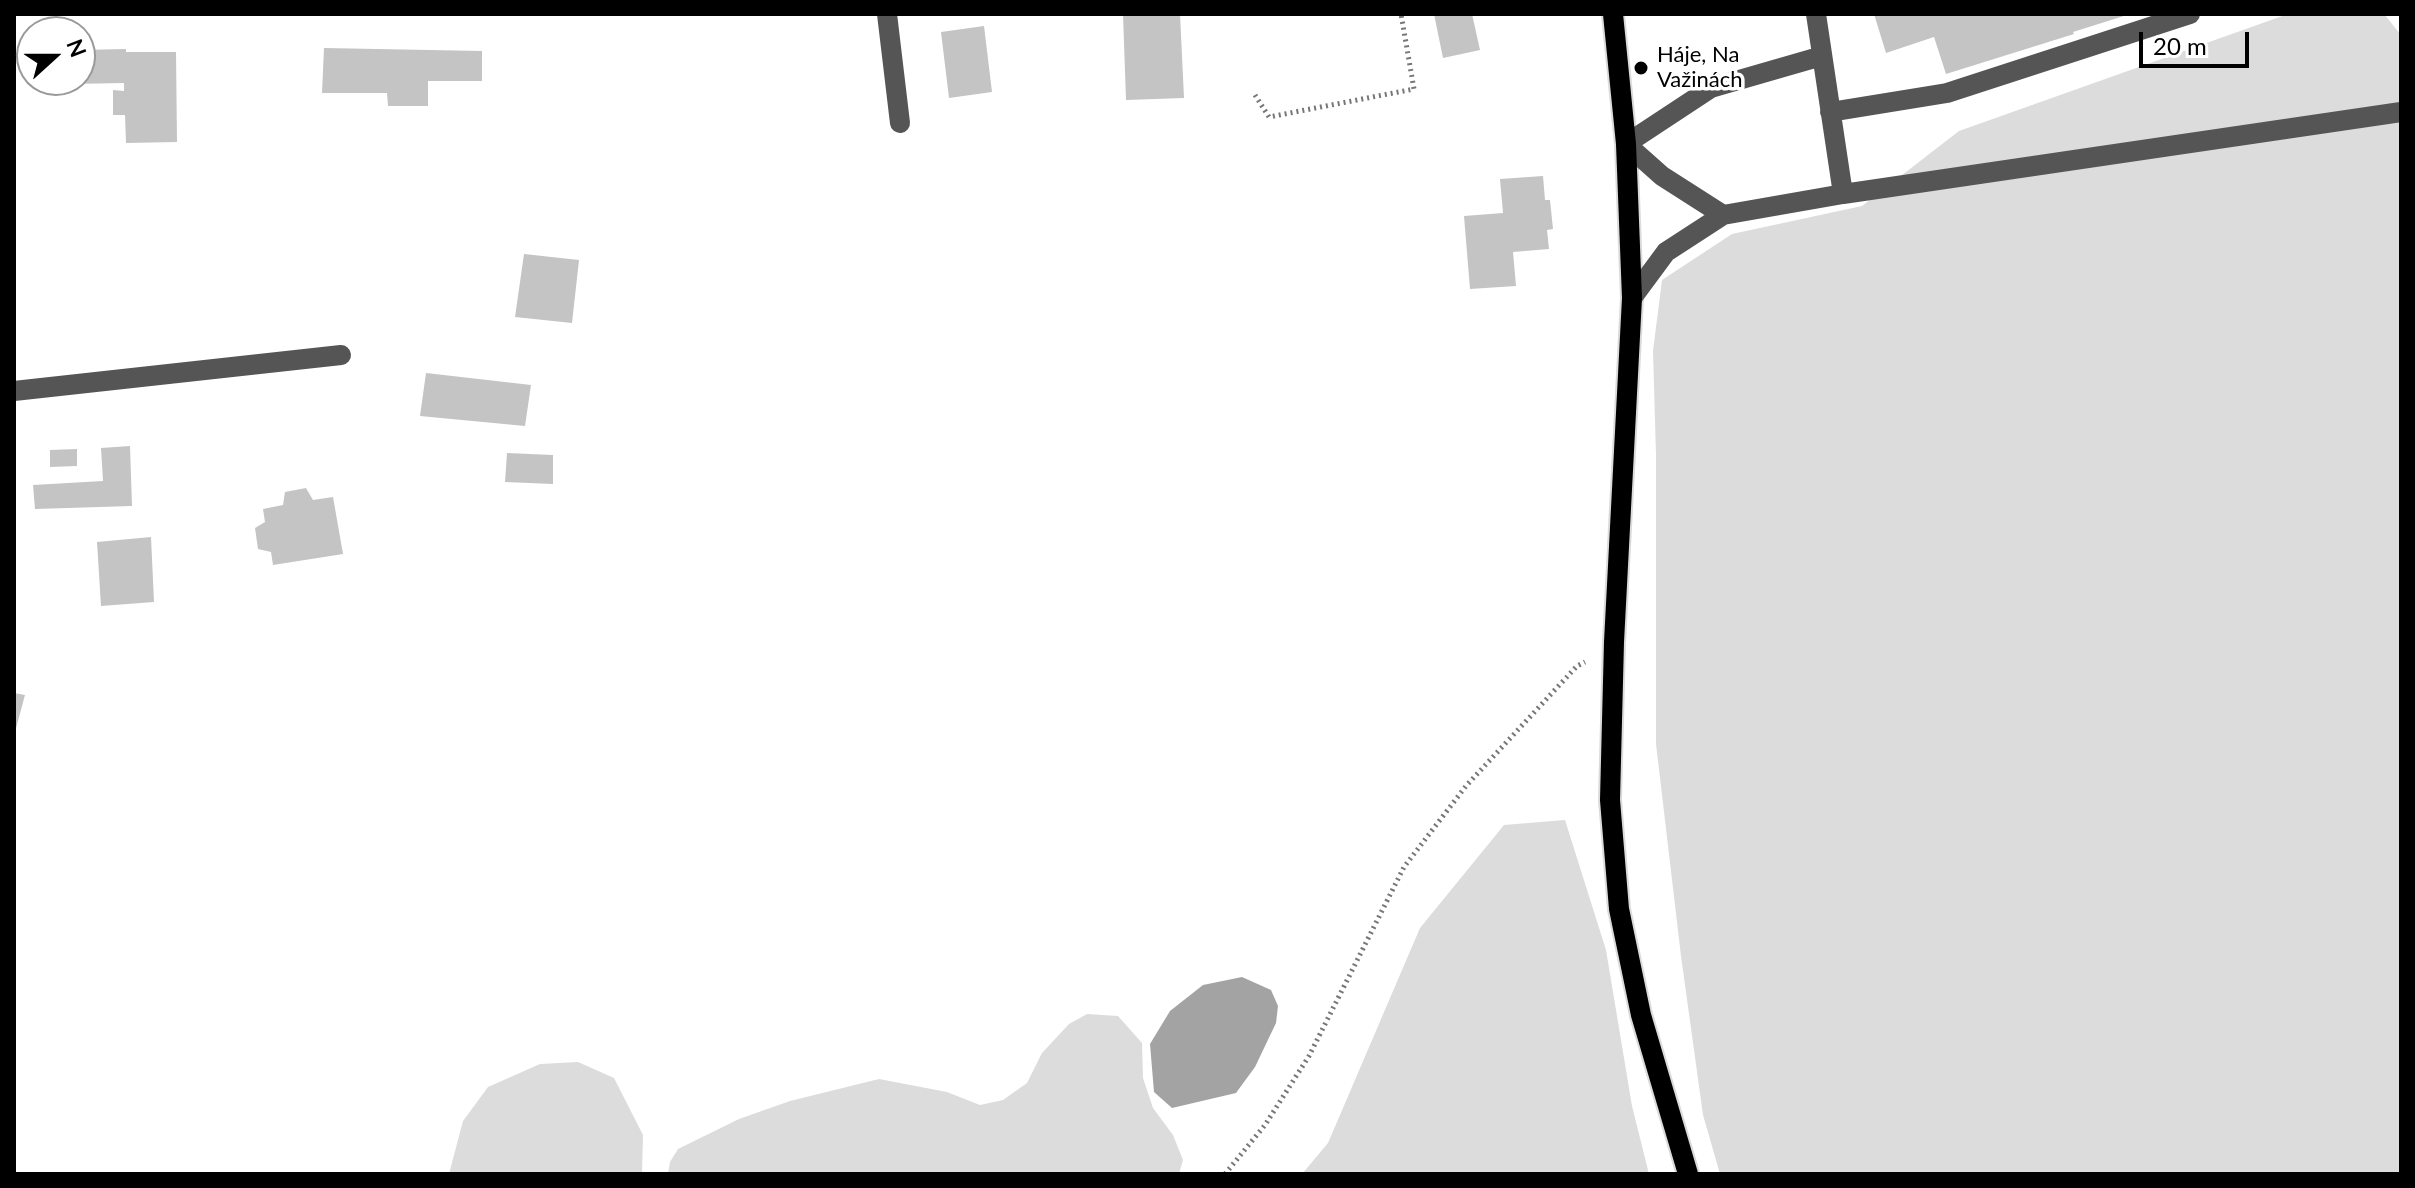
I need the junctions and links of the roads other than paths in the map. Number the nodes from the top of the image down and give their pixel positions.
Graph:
1 (892, 14) edge
2 (1613, 14) edge
3 (1816, 14) edge
4 (2190, 14) edge
5 (1822, 56) junction
6 (1830, 112) junction
7 (2401, 112) edge
8 (900, 123) dead end
9 (1626, 144) junction
10 (1843, 194) junction
11 (1723, 215) junction
12 (1632, 298) junction
13 (341, 355) dead end
14 (14, 391) edge
15 (1688, 1174) edge

1 - 8 street
2 - 9 main road
3 - 5 street
4 - 6 street
5 - 6 street
5 - 9 street
6 - 10 street
7 - 10 street
9 - 11 street
9 - 12 main road
10 - 11 street
11 - 12 street
12 - 15 main road
13 - 14 street

